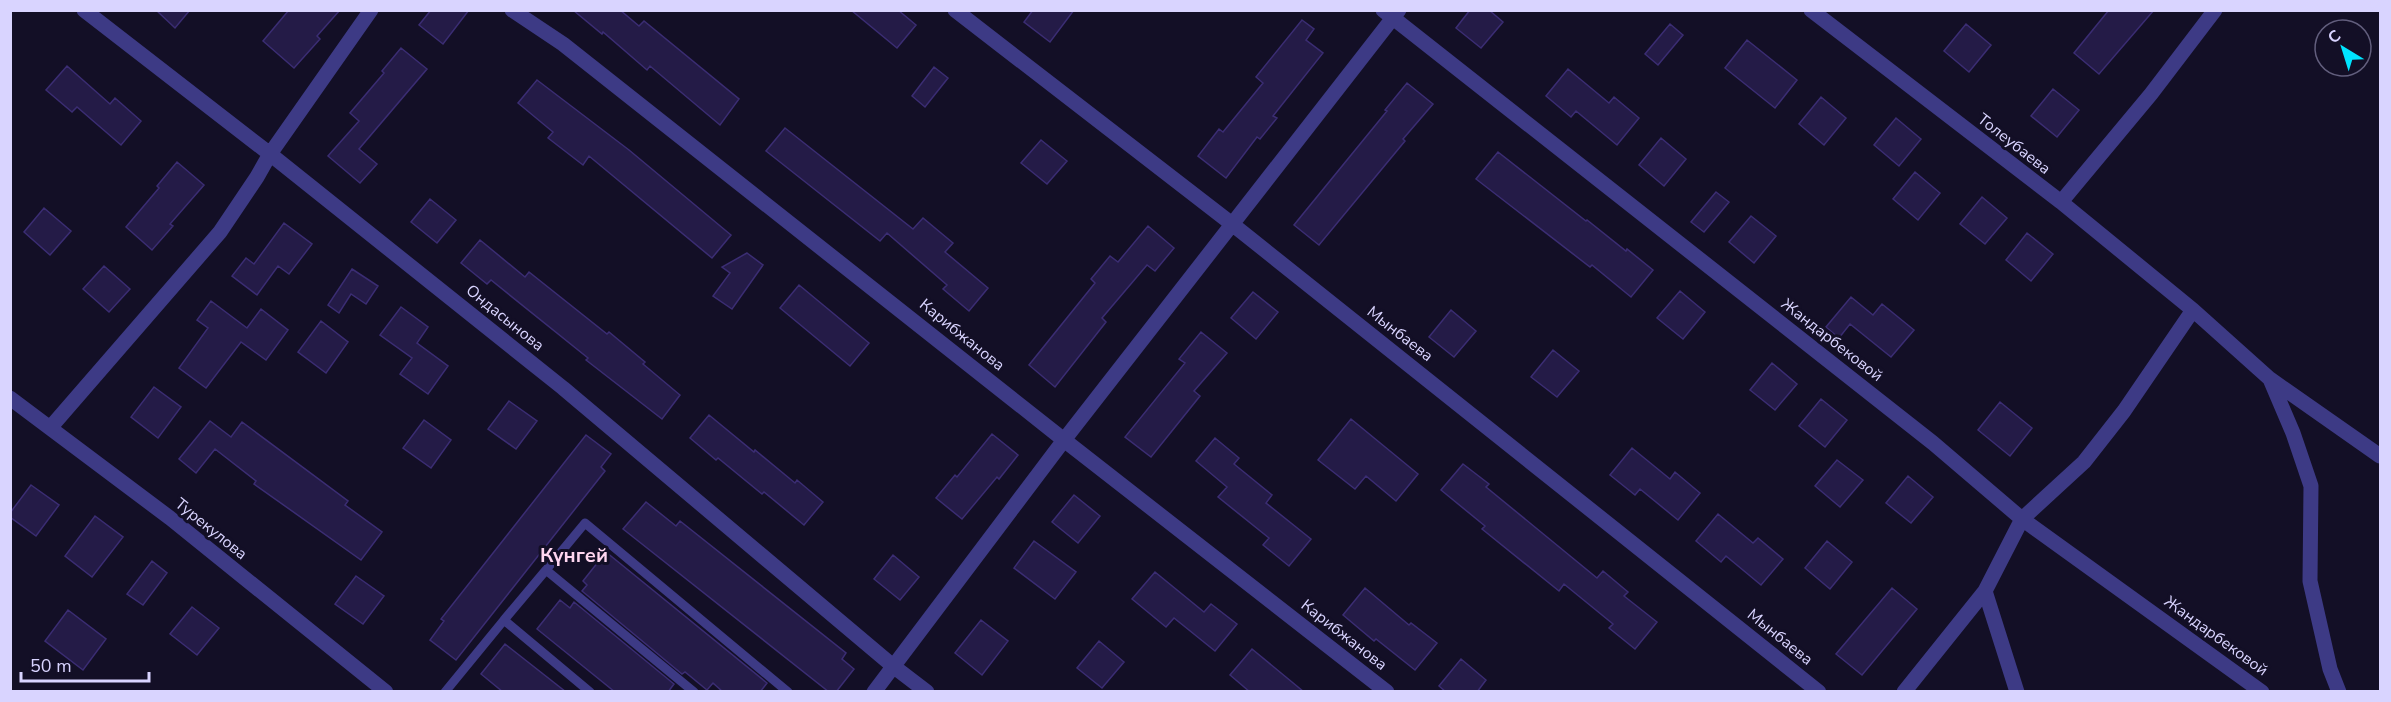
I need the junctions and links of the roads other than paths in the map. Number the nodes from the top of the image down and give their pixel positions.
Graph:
1 (84, 10) edge
2 (371, 10) edge
3 (512, 10) edge
4 (955, 10) edge
5 (1810, 10) edge
6 (2215, 10) edge
7 (1392, 13) edge
8 (270, 154) junction
9 (2061, 202) junction
10 (1232, 224) junction
11 (2193, 310) junction
12 (2270, 379) junction
13 (10, 398) edge
14 (50, 428) junction
15 (1064, 440) junction
16 (2380, 456) edge
17 (2022, 519) junction
18 (546, 570) junction
19 (1985, 591) junction
20 (504, 620) junction
21 (893, 666) junction
22 (378, 689) edge
23 (445, 692) edge
24 (590, 692) edge
25 (694, 692) edge
26 (788, 692) edge
27 (874, 692) edge
28 (927, 692) edge
29 (1387, 692) edge
30 (1819, 692) edge
31 (1904, 692) edge
32 (2017, 692) edge
33 (2262, 692) edge
34 (2339, 692) edge

1 - 8 street, Ондасынова
2 - 8 street
3 - 15 street, Карибжанова
4 - 10 street, Мынбаева
5 - 9 street, Толеубаева
6 - 9 street
7 - 10 street
7 - 17 street, Жандарбековой
8 - 14 street
8 - 21 street, Ондасынова
9 - 11 street, Толеубаева
10 - 15 street
10 - 30 street, Мынбаева
11 - 12 street, Толеубаева
11 - 17 street
12 - 16 street, Толеубаева
12 - 34 street
13 - 14 street, Турекулова
14 - 22 street, Турекулова
15 - 21 street
15 - 29 street, Карибжанова
17 - 19 street
17 - 33 street, Жандарбековой
18 - 20 lane
18 - 25 lane
18 - 26 lane
19 - 31 street
19 - 32 street
20 - 23 lane
20 - 24 lane
21 - 27 street
21 - 28 street, Ондасынова

